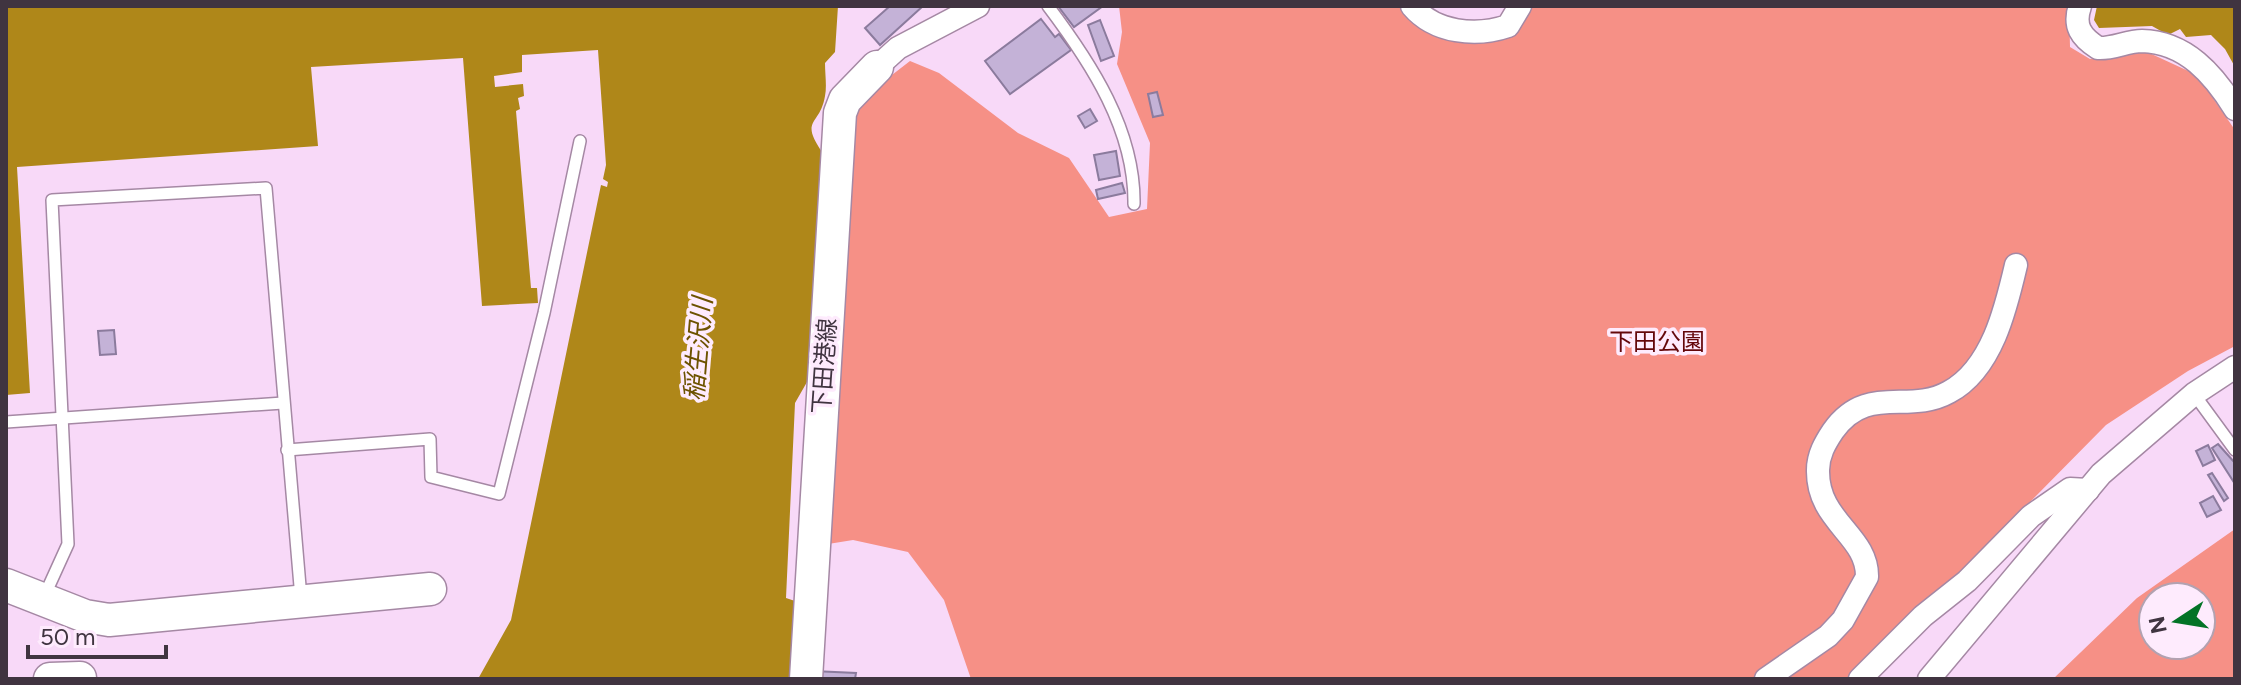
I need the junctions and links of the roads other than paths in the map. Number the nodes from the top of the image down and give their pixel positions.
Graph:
1 (978, 6) edge
2 (1048, 6) edge
3 (1412, 6) edge
4 (1520, 6) edge
5 (2080, 6) edge
6 (877, 67) joint
7 (2235, 109) edge
8 (580, 141) dead end
9 (1134, 204) dead end
10 (2016, 265) dead end
11 (2235, 367) edge
12 (2194, 394) junction
13 (283, 403) junction
14 (62, 418) junction
15 (6, 422) edge
16 (287, 450) junction
17 (2235, 450) edge
18 (2088, 490) junction
19 (6, 585) edge
20 (430, 589) dead end
21 (43, 599) junction
22 (301, 602) junction
23 (80, 678) edge
24 (50, 679) edge
25 (806, 679) edge
26 (1766, 679) edge
27 (1860, 679) edge
28 (1929, 679) edge

1 - 6 street
2 - 9 lane
3 - 4 street
5 - 7 street
6 - 25 main road, 下田港線
8 - 16 lane
10 - 26 street
11 - 12 street
12 - 17 lane
12 - 18 street
13 - 14 lane
13 - 14 lane
13 - 16 lane
14 - 15 lane
14 - 21 lane
16 - 22 lane
18 - 27 street
18 - 28 street
19 - 21 main road
20 - 22 main road
21 - 22 main road
23 - 24 main road

